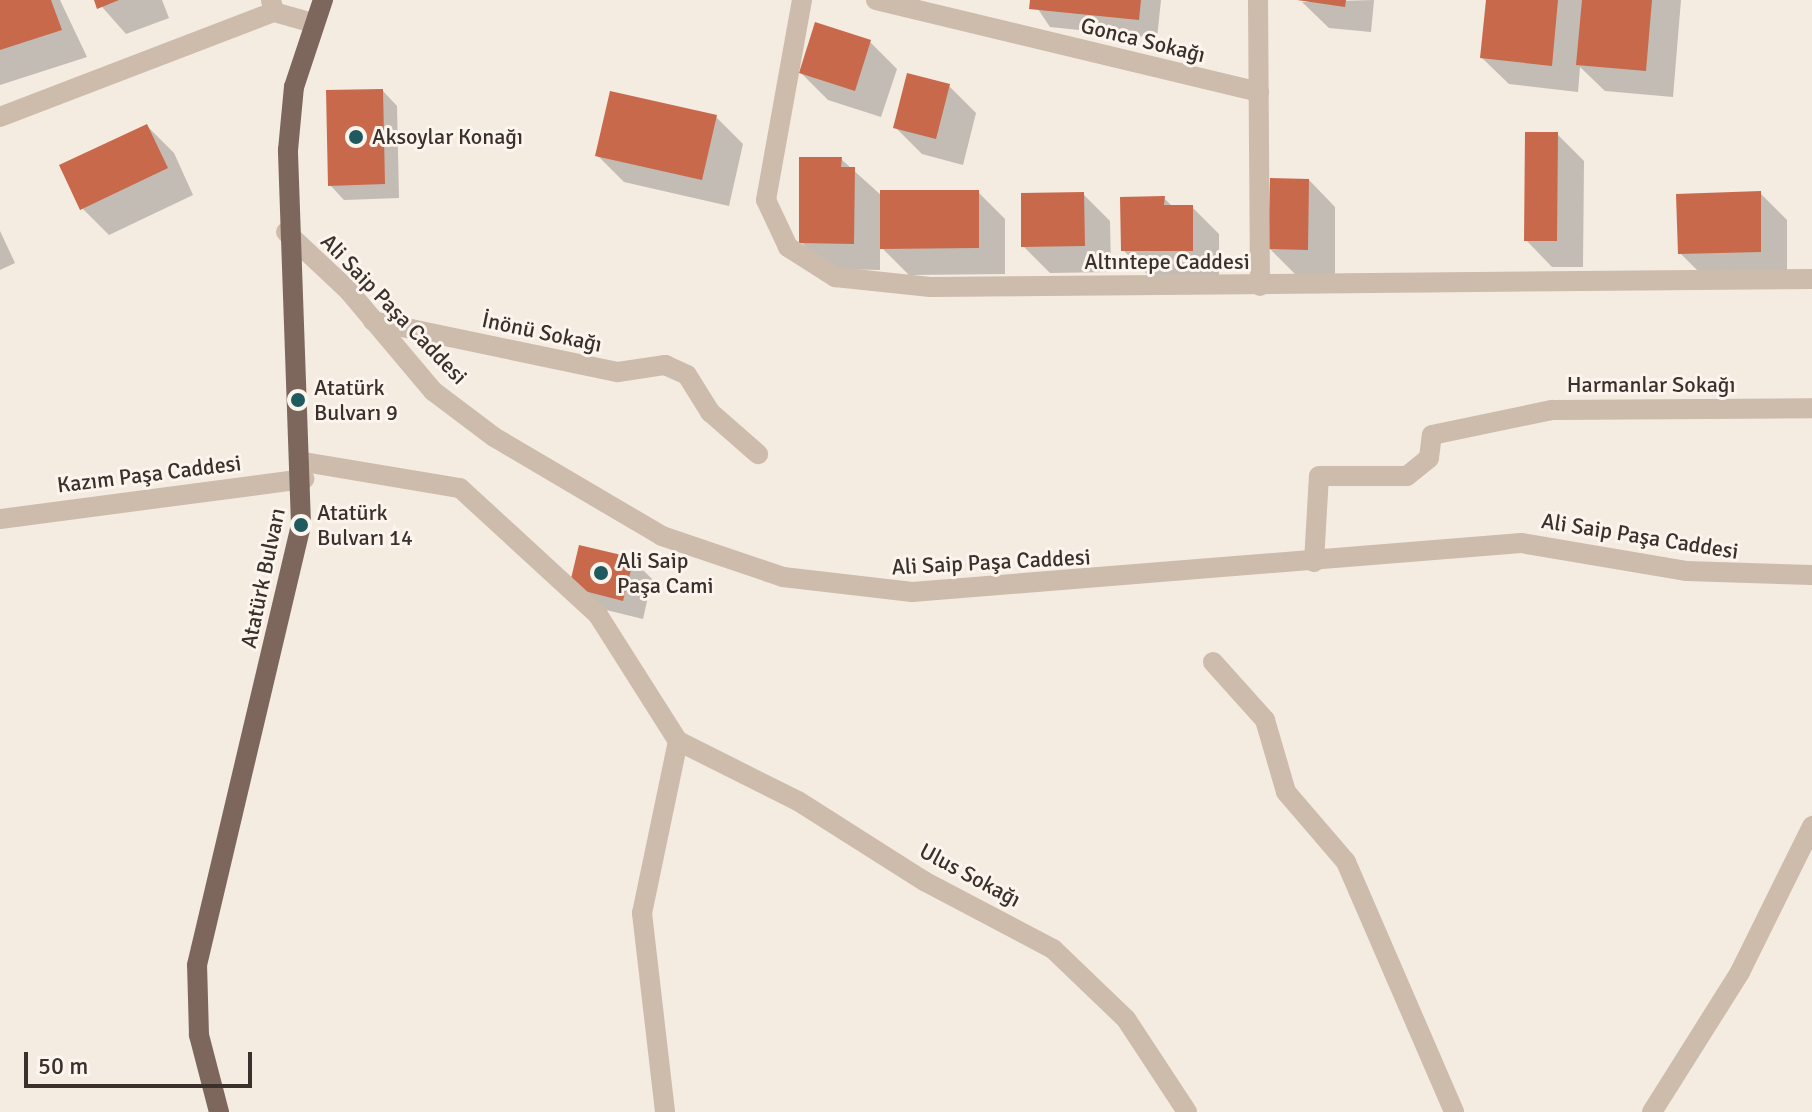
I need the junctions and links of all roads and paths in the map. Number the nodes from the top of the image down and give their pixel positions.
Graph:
1 (323, 0) edge
2 (802, 0) edge
3 (876, 0) edge
4 (1258, 0) edge
5 (273, 6) edge
6 (313, 23) junction
7 (1259, 92) junction
8 (0, 117) edge
9 (286, 232) junction
10 (1812, 279) edge
11 (1260, 286) junction
12 (373, 321) junction
13 (1812, 408) edge
14 (758, 454) dead end
15 (304, 471) junction
16 (0, 519) edge
17 (1314, 562) junction
18 (1812, 575) edge
19 (1213, 662) dead end
20 (678, 741) junction
21 (1812, 826) edge
22 (219, 1112) edge
23 (665, 1112) edge
24 (1187, 1112) edge
25 (1454, 1112) edge
26 (1652, 1112) edge

1 - 6 main road, Atatürk Bulvarı
2 - 11 street, Altıntepe Caddesi
3 - 7 street, Gonca Sokağı
4 - 7 street
5 - 6 street
5 - 8 street
6 - 9 main road, Atatürk Bulvarı
7 - 11 street
9 - 12 street, Ali Saip Paşa Caddesi
9 - 15 main road, Atatürk Bulvarı
10 - 11 street, Altıntepe Caddesi
12 - 14 street, İnönü Sokağı
12 - 17 street, Ali Saip Paşa Caddesi
13 - 17 street, Harmanlar Sokağı
15 - 16 street, Kazım Paşa Caddesi
15 - 20 street, Kazım Paşa Caddesi
15 - 22 main road, Atatürk Bulvarı
17 - 18 street, Ali Saip Paşa Caddesi
19 - 25 street
20 - 23 street
20 - 24 street, Ulus Sokağı
21 - 26 street

